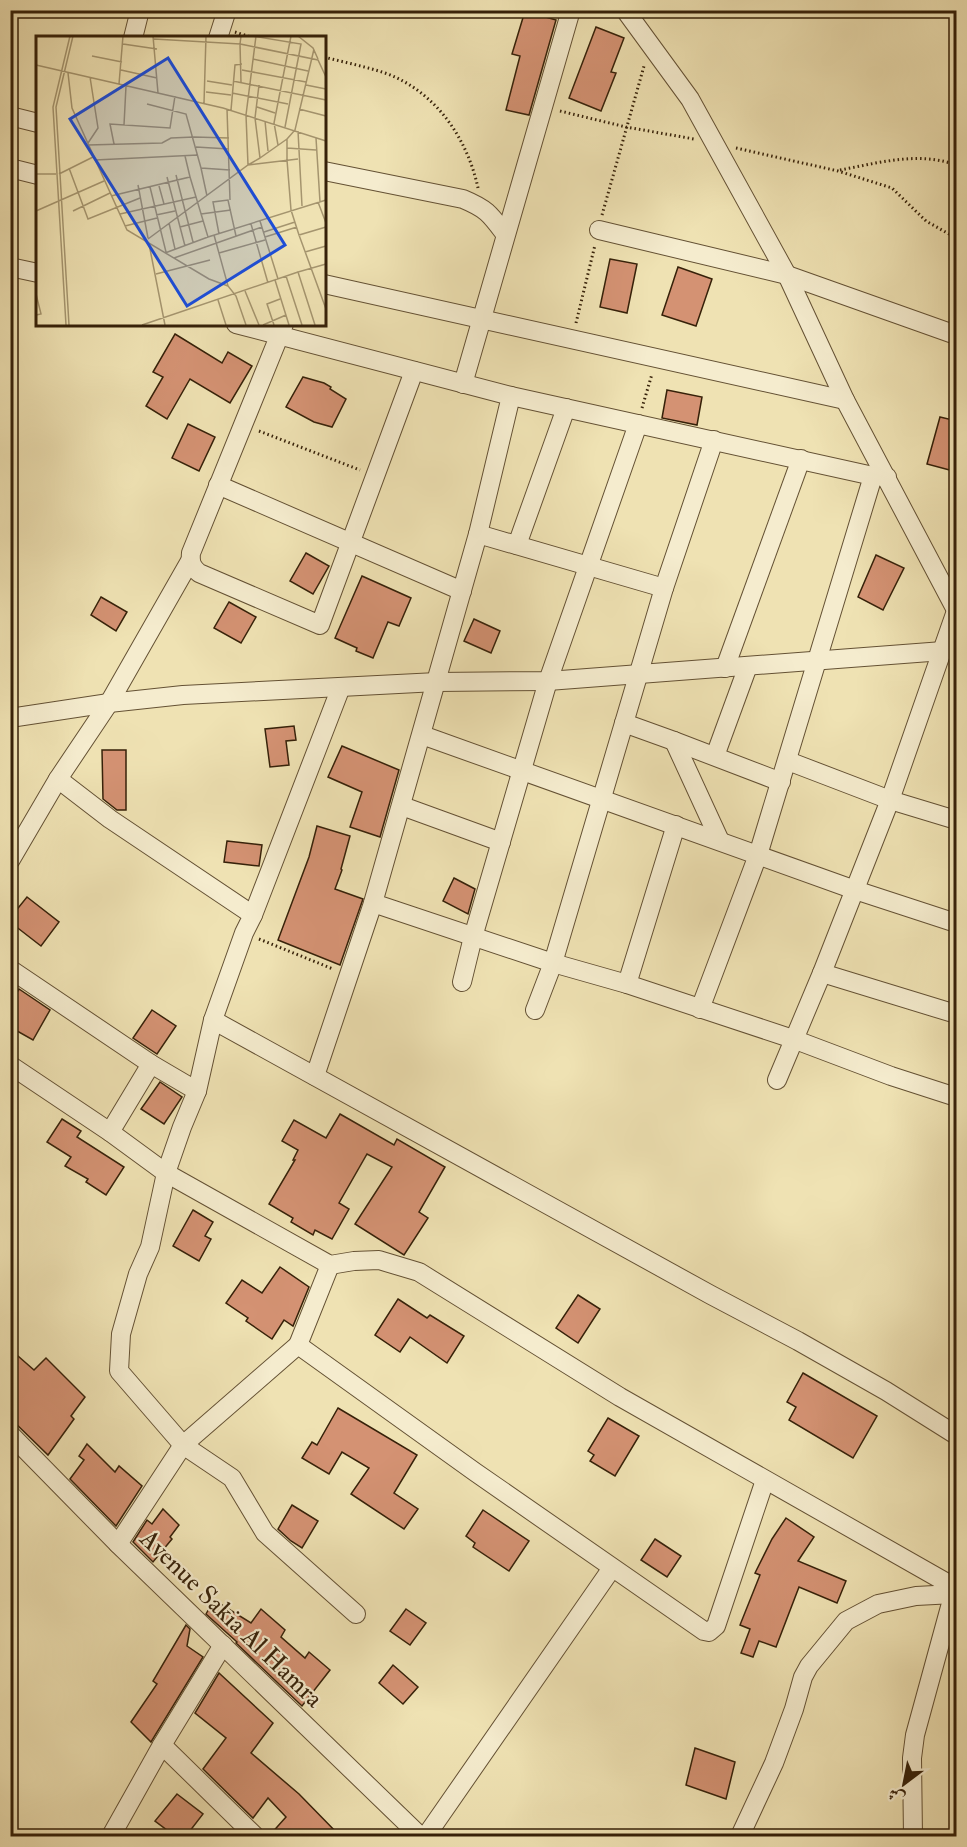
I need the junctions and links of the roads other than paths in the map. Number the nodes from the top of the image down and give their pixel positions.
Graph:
1 (140, 10) edge
2 (227, 10) edge
3 (572, 10) edge
4 (625, 10) edge
5 (134, 36) edge
6 (219, 36) edge
7 (10, 116) edge
8 (36, 122) edge
9 (10, 168) edge
10 (326, 171) edge
11 (36, 174) edge
12 (598, 230) road end
13 (506, 234) junction
14 (10, 267) edge
15 (36, 273) edge
16 (787, 275) junction
17 (326, 284) edge
18 (482, 320) junction
19 (251, 326) edge
20 (281, 330) edge
21 (957, 336) edge
22 (414, 371) junction
23 (463, 384) junction
24 (511, 396) junction
25 (845, 400) junction
26 (566, 408) junction
27 (638, 424) junction
28 (714, 440) junction
29 (801, 459) junction
30 (880, 477) junction
31 (218, 485) junction
32 (478, 534) junction
33 (350, 543) junction
34 (517, 545) junction
35 (190, 561) junction
36 (587, 566) junction
37 (664, 588) junction
38 (462, 591) junction
39 (957, 610) edge
40 (943, 651) junction
41 (819, 660) junction
42 (748, 666) junction
43 (724, 668) junction
44 (639, 674) junction
45 (548, 681) junction
46 (436, 682) junction
47 (341, 687) junction
48 (109, 703) junction
49 (10, 718) edge
50 (624, 723) junction
51 (422, 735) junction
52 (674, 741) junction
53 (715, 756) junction
54 (788, 761) junction
55 (522, 770) junction
56 (58, 778) junction
57 (782, 782) junction
58 (602, 798) junction
59 (890, 800) junction
60 (402, 806) junction
61 (957, 820) edge
62 (676, 825) junction
63 (720, 841) junction
64 (501, 842) junction
65 (758, 855) junction
66 (10, 861) edge
67 (855, 890) junction
68 (373, 903) junction
69 (253, 915) junction
70 (957, 923) edge
71 (473, 937) junction
72 (553, 963) junction
73 (10, 969) edge
74 (822, 973) junction
75 (462, 982) dead end
76 (627, 984) junction
77 (700, 1009) junction
78 (536, 1010) dead end
79 (957, 1014) edge
80 (213, 1020) junction
81 (793, 1039) junction
82 (151, 1064) junction
83 (10, 1065) edge
84 (315, 1076) junction
85 (777, 1080) dead end
86 (197, 1091) junction
87 (957, 1097) edge
88 (110, 1132) junction
89 (166, 1173) junction
90 (330, 1265) junction
91 (298, 1345) junction
92 (10, 1434) edge
93 (957, 1435) edge
94 (183, 1444) junction
95 (765, 1480) junction
96 (118, 1544) junction
97 (612, 1568) junction
98 (955, 1588) edge
99 (356, 1614) dead end
100 (224, 1645) junction
101 (162, 1745) junction
102 (111, 1836) edge
103 (255, 1836) edge
104 (420, 1836) edge
105 (426, 1836) edge
106 (740, 1836) edge
107 (913, 1836) edge

1 - 5 street
2 - 6 street
3 - 13 street
4 - 16 street
7 - 8 street
9 - 11 street
10 - 13 street
12 - 16 street
13 - 18 street
14 - 15 street
16 - 21 street
16 - 25 street
17 - 18 street
18 - 23 street
18 - 25 street
19 - 20 street
20 - 22 street
20 - 31 street
22 - 23 street
22 - 33 street
23 - 24 street
24 - 26 street
24 - 32 street
25 - 30 street
26 - 27 street
26 - 34 street
27 - 28 street
27 - 36 street
28 - 29 street
28 - 37 street
29 - 30 street
29 - 43 street
30 - 39 street
30 - 41 street
31 - 33 street
31 - 35 street
32 - 34 street
32 - 38 street
33 - 35 street
33 - 38 street
34 - 36 street
35 - 48 street
36 - 37 street
36 - 45 street
37 - 44 street
38 - 46 street
39 - 40 street
40 - 41 street
40 - 59 street
41 - 42 street
41 - 54 street
42 - 43 street
42 - 53 street
43 - 44 street
44 - 45 street
44 - 50 street
45 - 46 street
45 - 55 street
46 - 47 street
46 - 51 street
47 - 48 street
47 - 69 street
48 - 49 street
48 - 56 street
50 - 52 street
50 - 58 street
51 - 55 street
51 - 60 street
52 - 53 street
52 - 63 street
53 - 57 street
54 - 57 street
54 - 59 street
55 - 58 street
55 - 64 street
56 - 66 street
56 - 69 street
57 - 65 street
58 - 62 street
58 - 72 street
59 - 61 street
59 - 67 street
60 - 64 street
60 - 68 street
62 - 63 street
62 - 76 street
63 - 65 street
64 - 71 street
65 - 67 street
65 - 77 street
67 - 70 street
67 - 74 street
68 - 71 street
68 - 84 street
69 - 80 street
71 - 72 street
71 - 75 street
72 - 76 street
72 - 78 street
73 - 82 street
74 - 79 street
74 - 81 street
76 - 77 street
77 - 81 street
80 - 84 street
80 - 86 street
81 - 85 street
81 - 87 street
82 - 86 street
82 - 88 street
83 - 88 street
84 - 93 street
86 - 89 street
88 - 89 street
89 - 90 street
89 - 94 street
90 - 91 street
90 - 95 street
91 - 94 street
91 - 97 street
92 - 96 street, Avenue Sakia Al Hamra
94 - 96 street
94 - 99 street
95 - 97 street
95 - 98 street
96 - 100 street, Avenue Sakia Al Hamra
97 - 105 street
98 - 106 street
98 - 107 street
100 - 101 street
100 - 104 street, Avenue Sakia Al Hamra
101 - 102 street
101 - 103 street

